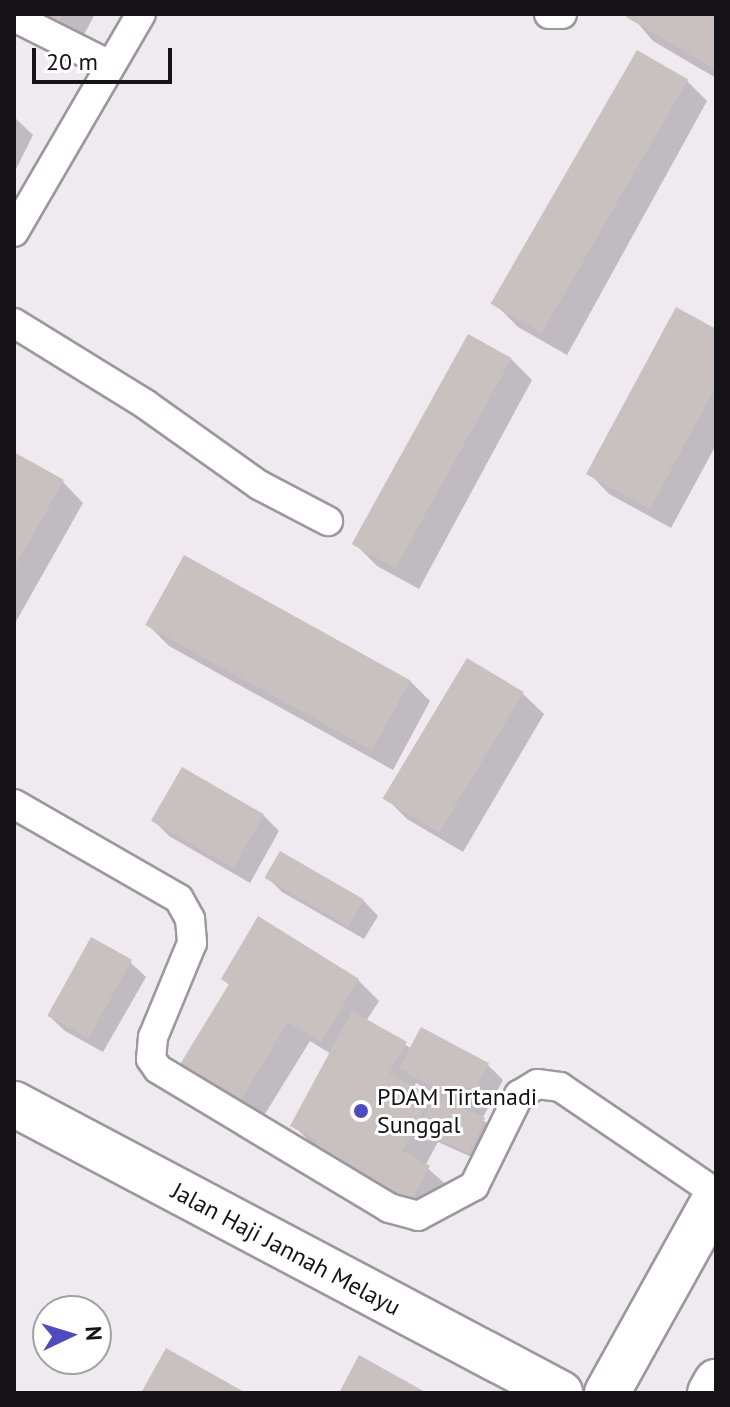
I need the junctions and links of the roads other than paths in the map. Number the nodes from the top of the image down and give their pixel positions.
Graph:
1 (141, 14) edge
2 (549, 14) edge
3 (562, 14) edge
4 (14, 17) edge
5 (110, 65) junction
6 (14, 232) edge
7 (14, 323) edge
8 (328, 521) dead end
9 (14, 804) edge
10 (14, 1104) edge
11 (716, 1195) edge
12 (716, 1382) edge
13 (560, 1393) edge
14 (607, 1393) edge
15 (710, 1393) edge

1 - 5 lane
2 - 3 lane
4 - 5 lane
5 - 6 lane
7 - 8 lane
9 - 11 lane
10 - 13 main road, Jalan Haji Jannah Melayu
11 - 14 main road
12 - 15 main road

